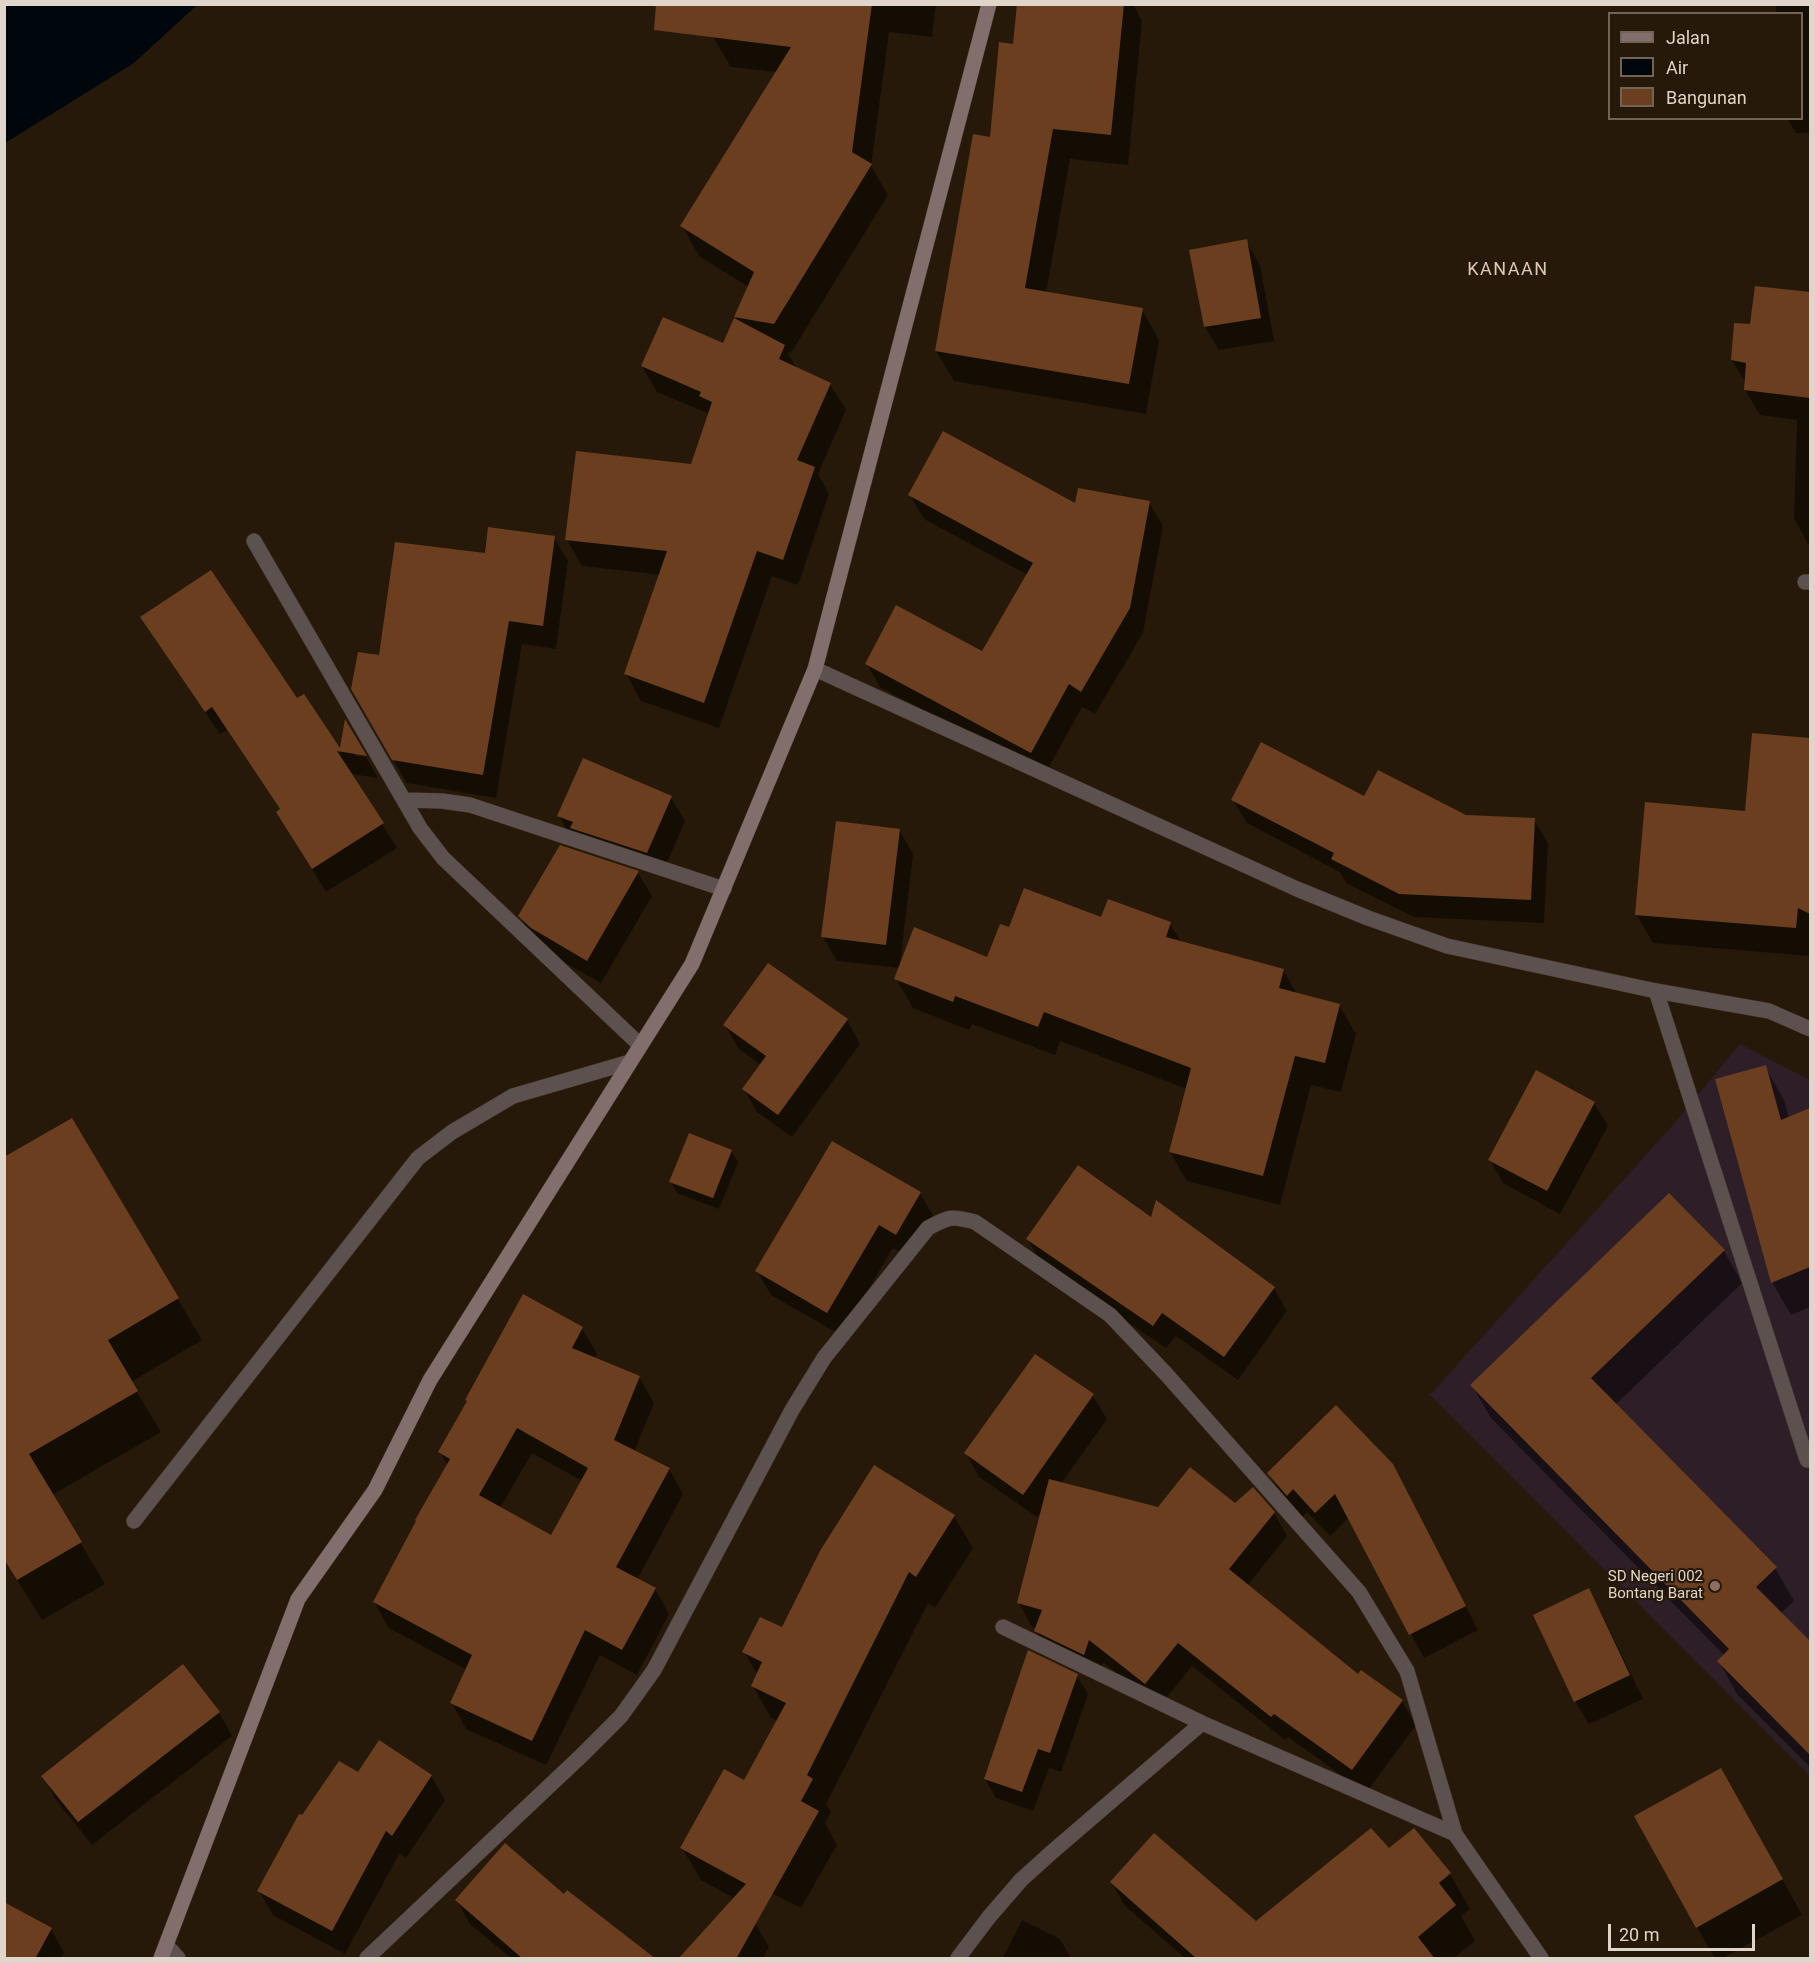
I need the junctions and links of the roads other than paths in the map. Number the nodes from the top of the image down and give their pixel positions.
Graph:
1 (989, 4) edge
2 (254, 541) dead end
3 (815, 669) junction
4 (404, 800) junction
5 (724, 889) junction
6 (1656, 991) junction
7 (1810, 1029) edge
8 (640, 1045) junction
9 (630, 1062) junction
10 (1807, 1460) dead end
11 (134, 1521) dead end
12 (1003, 1627) dead end
13 (1202, 1723) junction
14 (1455, 1833) junction
15 (164, 1952) edge
16 (178, 1959) edge
17 (367, 1959) edge
18 (958, 1959) edge
19 (1541, 1959) edge

1 - 3 street
2 - 4 street
3 - 5 street
3 - 6 street
4 - 5 street
4 - 8 street
5 - 8 street
6 - 7 street
6 - 10 street
8 - 9 street
9 - 11 street
9 - 15 street
12 - 13 street
13 - 14 street
13 - 18 street
14 - 17 street
14 - 19 street
15 - 16 street

